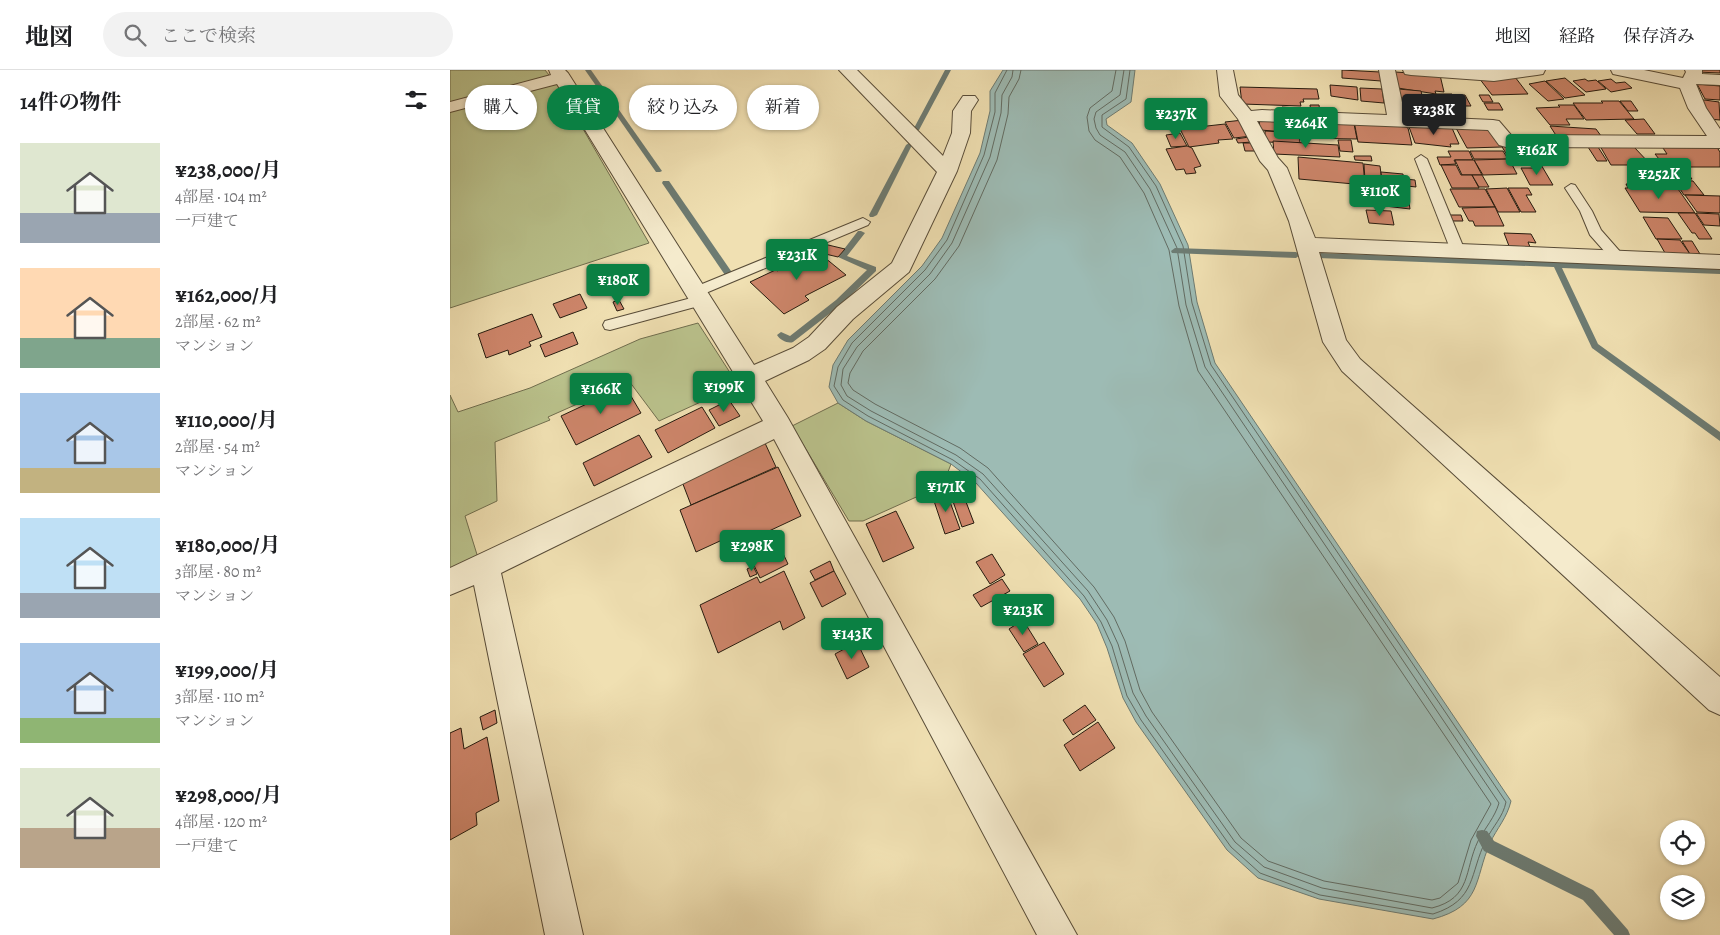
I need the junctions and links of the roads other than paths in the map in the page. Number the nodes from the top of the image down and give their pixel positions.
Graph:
1 (847, 70) edge
2 (1225, 70) edge
3 (1387, 70) edge
4 (1411, 70) edge
5 (1538, 70) edge
6 (1619, 70) edge
7 (560, 73) edge
8 (1691, 77) edge
9 (1720, 80) edge
10 (969, 100) dead end
11 (450, 107) edge
12 (1246, 117) junction
13 (1397, 121) junction
14 (1720, 142) edge
15 (1421, 158) dead end
16 (947, 171) junction
17 (1571, 188) dead end
18 (864, 222) dead end
19 (1306, 245) junction
20 (1458, 251) junction
21 (1618, 258) junction
22 (1720, 262) edge
23 (698, 296) junction
24 (610, 325) dead end
25 (749, 378) junction
26 (779, 425) junction
27 (485, 567) junction
28 (450, 582) edge
29 (1720, 699) edge
30 (564, 935) edge
31 (1058, 935) edge

1 - 16 street
2 - 12 street
3 - 13 street
4 - 5 street
6 - 8 street
7 - 11 street
7 - 23 street
8 - 9 street
8 - 14 street
10 - 16 street
12 - 13 street
12 - 19 street
13 - 14 street
15 - 20 lane
16 - 25 street
17 - 21 lane
18 - 23 lane
19 - 20 street
19 - 29 street
20 - 21 street
21 - 22 street
23 - 24 lane
23 - 25 street
25 - 26 street
26 - 27 street
26 - 31 street
27 - 28 street
27 - 30 street

